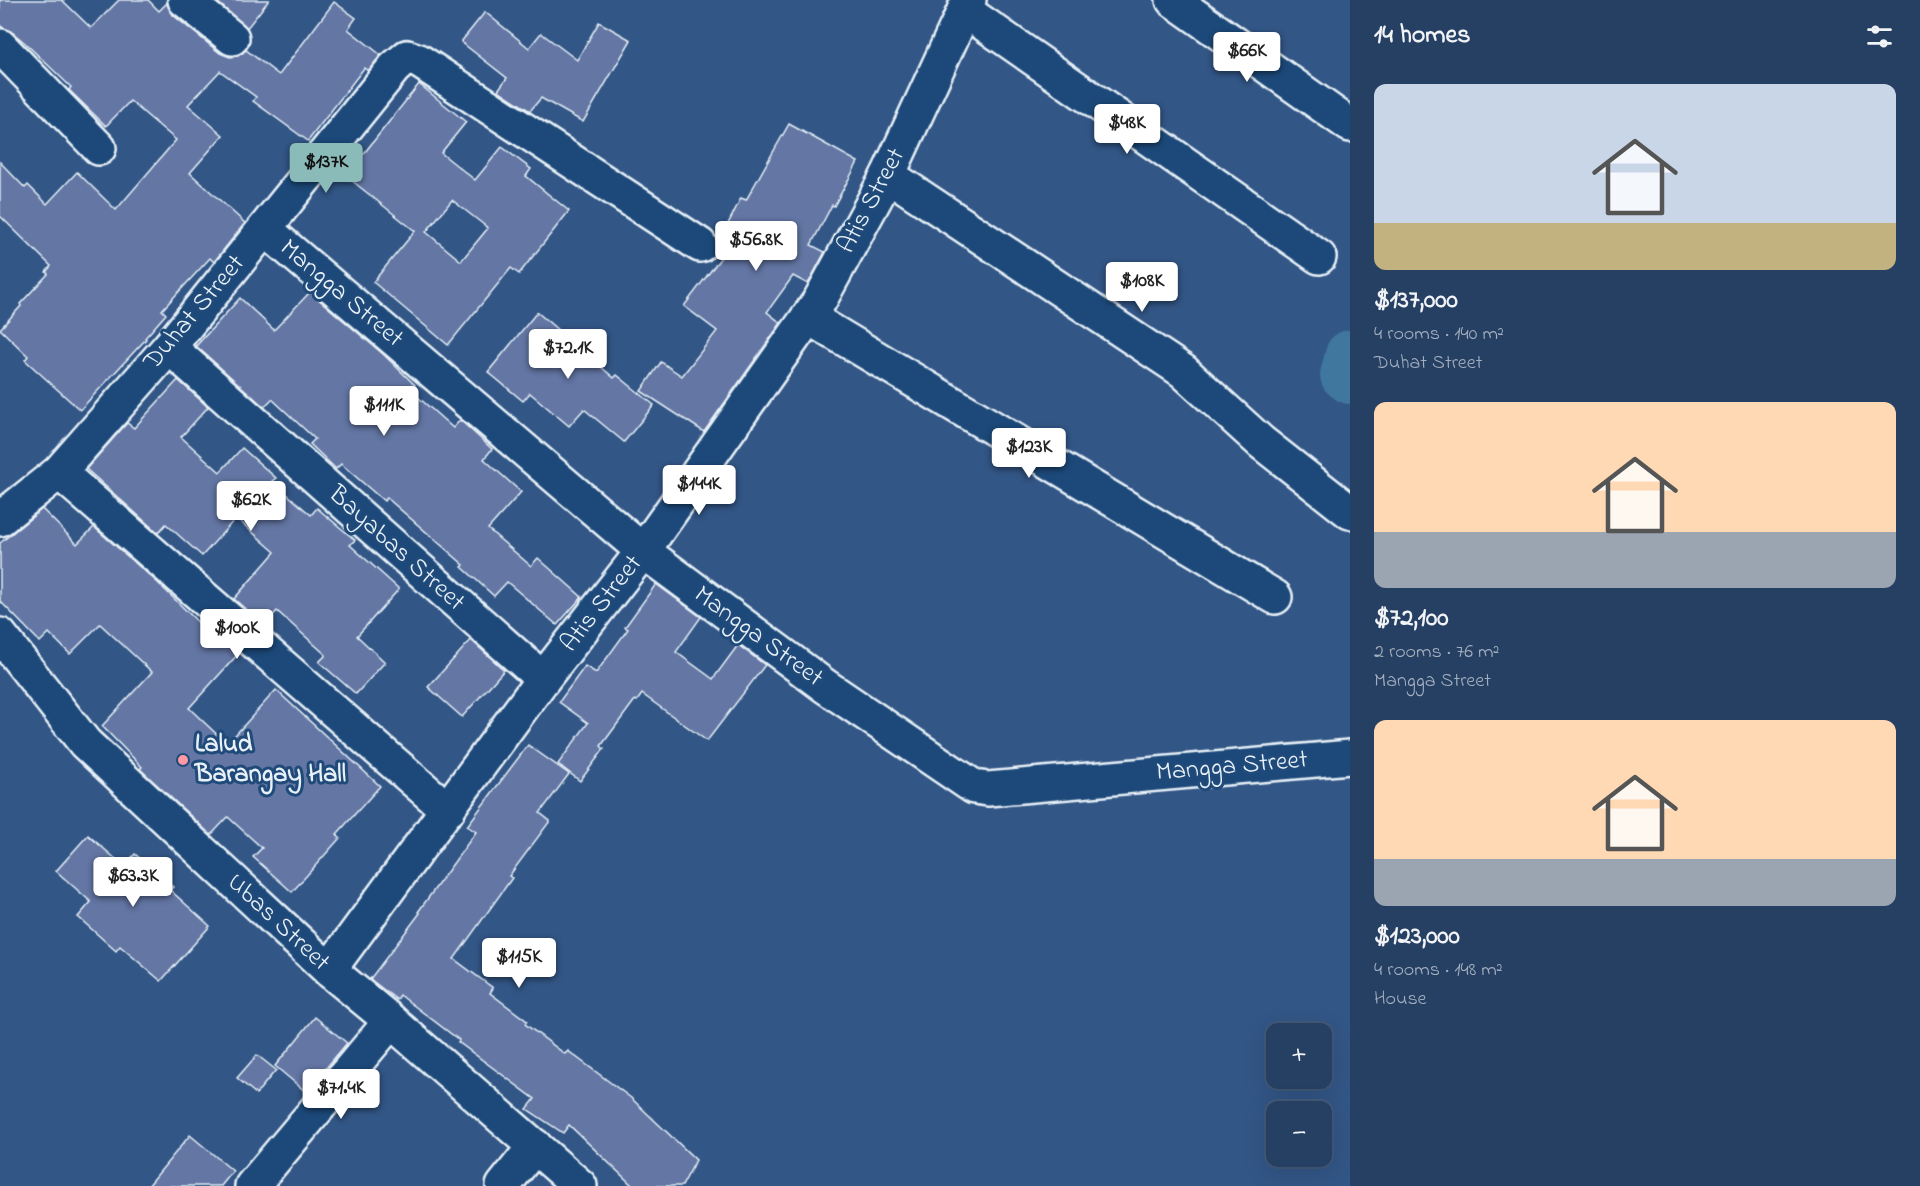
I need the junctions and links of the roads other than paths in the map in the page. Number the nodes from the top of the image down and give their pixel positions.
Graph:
1 (185, 0) edge
2 (1173, 0) edge
3 (967, 5) edge
4 (232, 38) dead end
5 (0, 46) edge
6 (1350, 125) edge
7 (99, 148) dead end
8 (888, 175) junction
9 (265, 229) junction
10 (700, 245) dead end
11 (1319, 257) dead end
12 (808, 317) junction
13 (168, 346) junction
14 (59, 472) junction
15 (1350, 512) edge
16 (0, 519) edge
17 (643, 551) junction
18 (1275, 597) dead end
19 (0, 635) edge
20 (543, 680) junction
21 (1350, 757) edge
22 (448, 810) junction
23 (329, 970) junction
24 (391, 1021) junction
25 (535, 1146) junction
26 (252, 1186) edge
27 (503, 1186) edge
28 (580, 1186) edge

1 - 4 street
2 - 6 street
3 - 8 street, Atis Street
3 - 11 street
5 - 7 street
8 - 12 street, Atis Street
8 - 15 street
9 - 10 street, Duhat Street
9 - 13 street, Duhat Street
9 - 17 street, Mangga Street
12 - 17 street, Atis Street
12 - 18 street
13 - 14 street, Duhat Street
13 - 20 street, Bayabas Street
14 - 16 street, Duhat Street
14 - 22 street
17 - 20 street, Atis Street
17 - 21 street, Mangga Street
19 - 23 street, Ubas Street
20 - 22 street, Atis Street
22 - 23 street, Atis Street
23 - 24 street, Ubas Street
24 - 25 street, Ubas Street
24 - 26 street
25 - 27 street
25 - 28 street, Ubas Street

